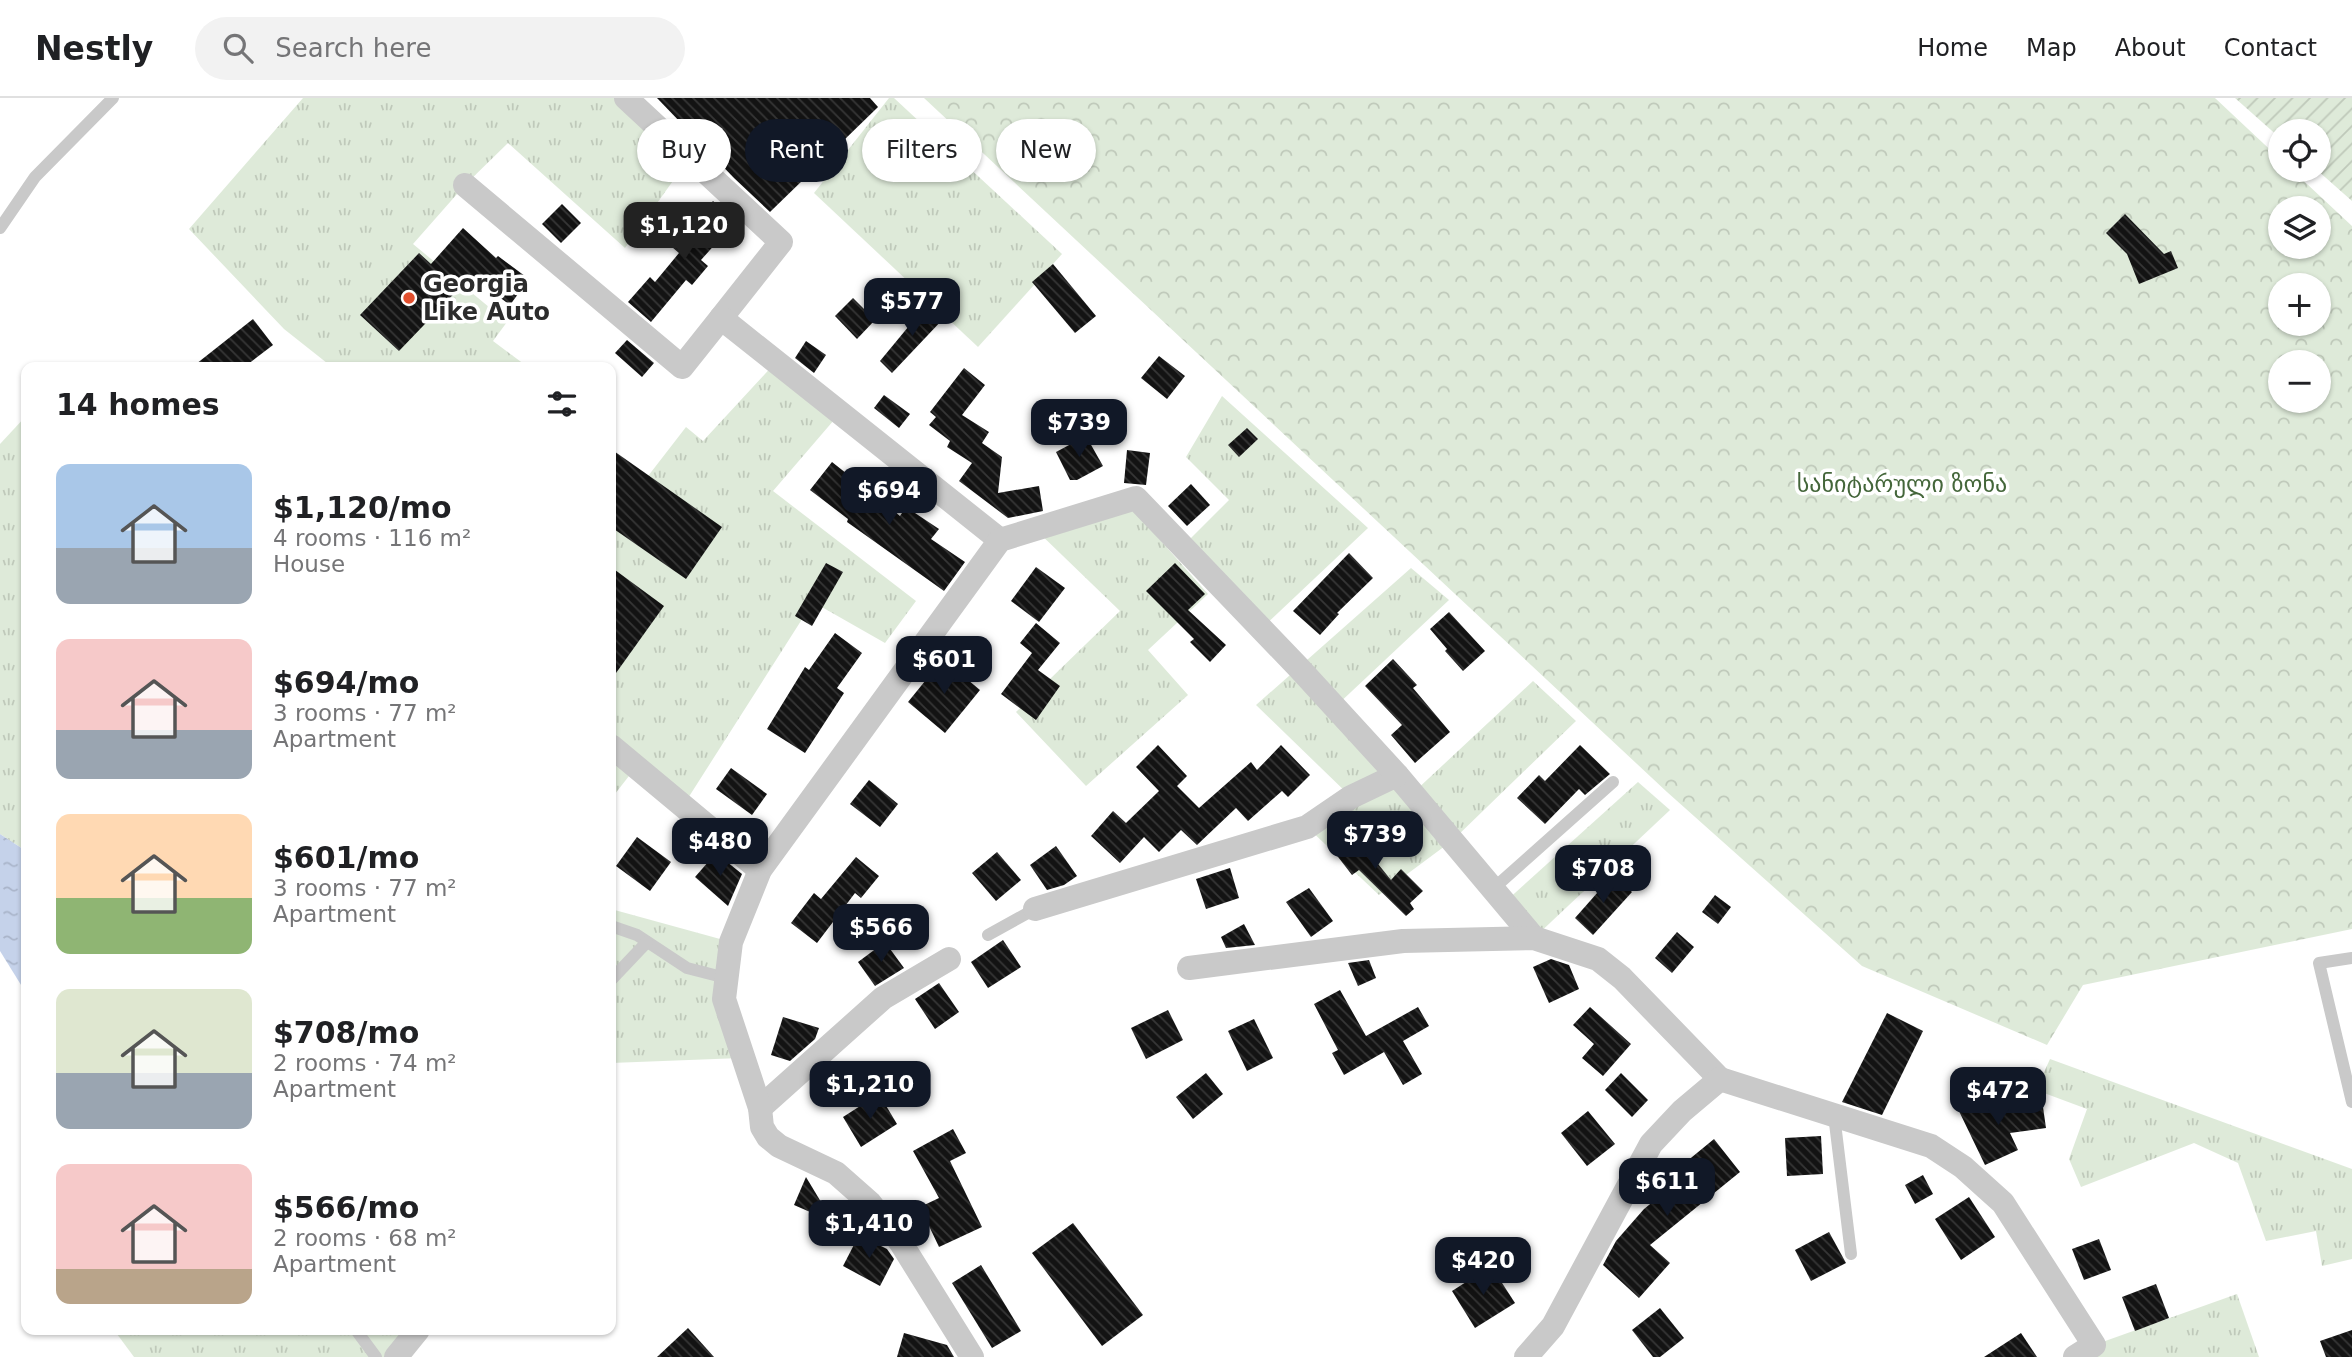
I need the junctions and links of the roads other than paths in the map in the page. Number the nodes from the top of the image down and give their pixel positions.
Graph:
1 (113, 98) edge
2 (626, 98) edge
3 (465, 185) dead end
4 (0, 228) edge
5 (721, 318) junction
6 (1000, 540) junction
7 (616, 750) edge
8 (1397, 775) junction
9 (1613, 782) dead end
10 (760, 870) junction
11 (1494, 888) junction
12 (1035, 909) joint
13 (616, 928) edge
14 (988, 935) dead end
15 (1534, 938) junction
16 (647, 942) junction
17 (2352, 958) edge
18 (949, 959) dead end
19 (1189, 968) dead end
20 (616, 975) edge
21 (726, 978) junction
22 (1720, 1079) junction
23 (2352, 1102) edge
24 (760, 1108) junction
25 (1833, 1115) junction
26 (1851, 1254) dead end
27 (360, 1335) edge
28 (414, 1335) edge
29 (376, 1357) edge
30 (396, 1357) edge
31 (972, 1357) edge
32 (1526, 1357) edge
33 (2075, 1357) edge

1 - 4 lane
2 - 5 street
3 - 5 street
5 - 6 street
6 - 8 street
6 - 10 street
7 - 10 street
8 - 11 street
8 - 12 street
9 - 11 lane
10 - 21 street
11 - 15 street
12 - 14 lane
13 - 16 lane
15 - 19 street
15 - 22 street
16 - 20 lane
16 - 21 lane
17 - 23 lane
18 - 24 street
21 - 24 street
22 - 25 street
22 - 32 street
24 - 31 street
25 - 26 lane
25 - 33 street
27 - 29 lane
28 - 30 street

